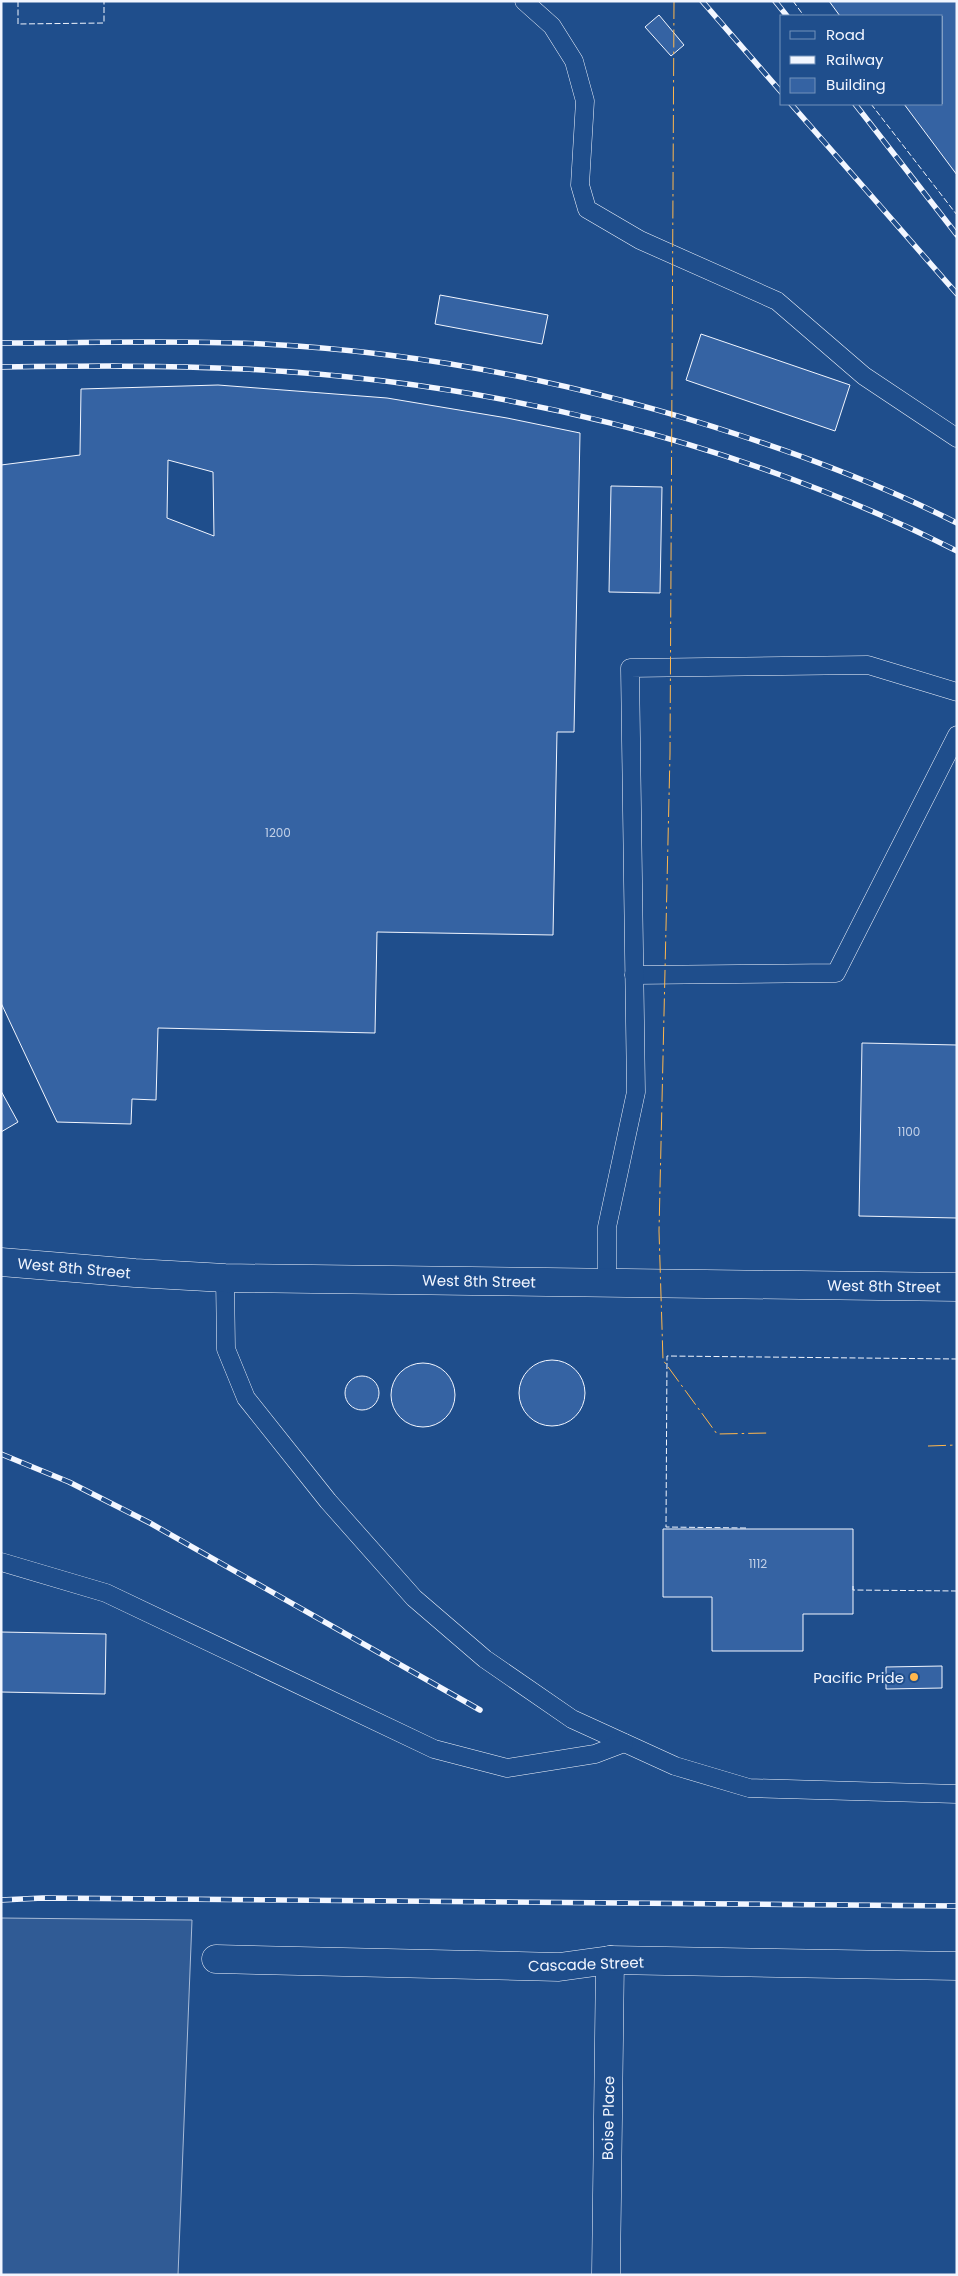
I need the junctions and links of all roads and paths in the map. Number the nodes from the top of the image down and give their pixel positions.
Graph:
1 (524, 1) edge
2 (957, 438) edge
3 (957, 692) edge
4 (957, 735) edge
5 (634, 976) junction
6 (2, 1261) edge
7 (224, 1278) junction
8 (607, 1283) junction
9 (957, 1287) edge
10 (1, 1562) edge
11 (624, 1743) junction
12 (957, 1794) edge
13 (216, 1958) dead end
14 (610, 1960) junction
15 (957, 1966) edge
16 (606, 2275) edge

1 - 2 lane
3 - 5 lane
4 - 5 lane
5 - 8 lane
6 - 7 street, West 8th Street
7 - 8 street, West 8th Street
7 - 11 lane
8 - 9 street, West 8th Street
10 - 11 lane
11 - 12 lane
13 - 14 street, Cascade Street
14 - 15 street, Cascade Street
14 - 16 street, Boise Place

